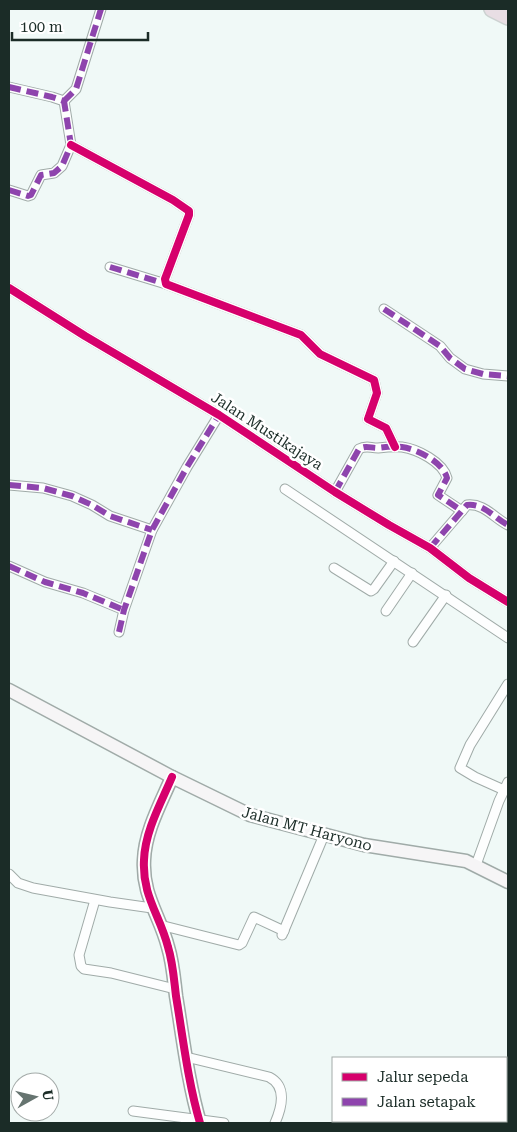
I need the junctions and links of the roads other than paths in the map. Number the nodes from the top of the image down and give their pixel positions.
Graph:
1 (101, 9) edge
2 (492, 9) edge
3 (508, 17) edge
4 (9, 87) edge
5 (64, 101) junction
6 (71, 145) junction
7 (9, 190) edge
8 (110, 267) dead end
9 (166, 284) junction
10 (9, 288) edge
11 (384, 308) dead end
12 (508, 376) edge
13 (220, 415) junction
14 (395, 446) junction
15 (9, 485) edge
16 (285, 489) dead end
17 (335, 492) junction
18 (462, 511) junction
19 (508, 525) edge
20 (152, 530) junction
21 (430, 548) junction
22 (394, 560) junction
23 (9, 566) edge
24 (334, 568) dead end
25 (412, 573) junction
26 (446, 595) junction
27 (508, 602) edge
28 (124, 610) junction
29 (386, 611) dead end
30 (119, 632) dead end
31 (508, 638) edge
32 (413, 642) dead end
33 (508, 684) edge
34 (9, 690) edge
35 (172, 777) junction
36 (506, 786) edge
37 (324, 835) junction
38 (476, 865) junction
39 (9, 874) edge
40 (508, 882) edge
41 (95, 900) junction
42 (152, 908) junction
43 (160, 925) junction
44 (175, 990) junction
45 (186, 1057) junction
46 (133, 1111) dead end
47 (200, 1122) edge
48 (224, 1123) edge
49 (275, 1123) edge

1 - 5 street
2 - 3 highway
4 - 5 street
5 - 6 street
6 - 7 street
6 - 9 street
8 - 9 street
9 - 14 street
10 - 13 street, Jalan Mustikajaya
11 - 12 street
13 - 17 street, Jalan Mustikajaya
13 - 20 street
14 - 17 street
14 - 18 street
15 - 20 street
16 - 22 street
17 - 21 street, Jalan Mustikajaya
18 - 19 street
18 - 21 street
20 - 28 street
21 - 27 street, Jalan Mustikajaya
22 - 24 street
22 - 25 street
23 - 28 street
25 - 26 street
25 - 29 street
26 - 31 street
26 - 32 street
28 - 30 street
33 - 36 street
34 - 35 main road, Jalan MT Haryono
35 - 37 main road, Jalan MT Haryono
35 - 42 main road
36 - 38 street
37 - 38 main road, Jalan MT Haryono
37 - 43 street
38 - 40 main road, Jalan MT Haryono
39 - 41 street
41 - 42 street
41 - 44 street
42 - 43 main road
43 - 44 main road
44 - 45 main road
45 - 47 main road
45 - 49 street
46 - 47 street
47 - 48 street

